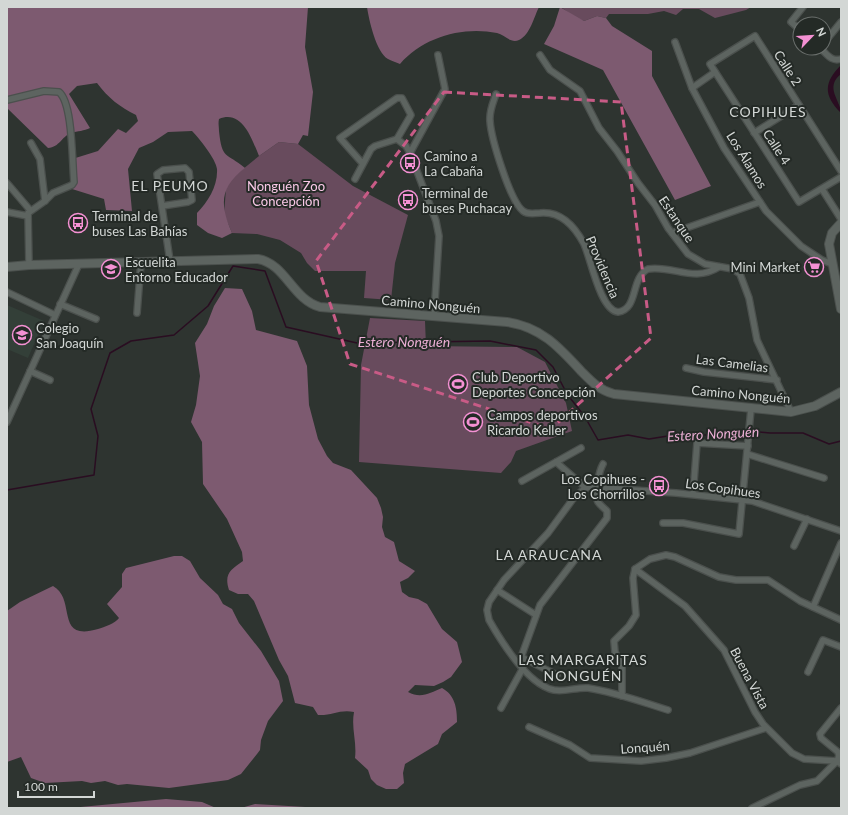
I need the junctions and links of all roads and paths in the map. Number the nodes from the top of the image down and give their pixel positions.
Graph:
1 (803, 7) edge
2 (796, 16) edge
3 (841, 22) edge
4 (832, 33) edge
5 (755, 36) joint
6 (674, 42) dead end
7 (438, 55) dead end
8 (540, 55) dead end
9 (828, 56) edge
10 (841, 59) edge
11 (715, 72) junction
12 (692, 88) junction
13 (496, 94) dead end
14 (7, 100) edge
15 (799, 105) junction
16 (754, 133) junction
17 (397, 140) junction
18 (31, 144) dead end
19 (410, 153) junction
20 (363, 164) junction
21 (841, 171) edge
22 (841, 177) edge
23 (355, 179) dead end
24 (7, 182) edge
25 (822, 189) junction
26 (45, 201) junction
27 (760, 202) junction
28 (162, 206) junction
29 (7, 212) edge
30 (29, 213) junction
31 (841, 219) edge
32 (841, 223) edge
33 (672, 233) junction
34 (170, 261) junction
35 (141, 262) junction
36 (79, 264) junction
37 (832, 264) junction
38 (29, 265) junction
39 (7, 267) edge
40 (719, 267) junction
41 (7, 292) edge
42 (60, 304) junction
43 (841, 310) edge
44 (137, 313) dead end
45 (55, 315) junction
46 (434, 316) junction
47 (96, 319) dead end
48 (686, 368) dead end
49 (30, 371) junction
50 (50, 380) dead end
51 (777, 380) junction
52 (841, 392) edge
53 (751, 409) junction
54 (791, 412) junction
55 (7, 422) edge
56 (748, 446) junction
57 (581, 448) dead end
58 (747, 454) junction
59 (556, 462) junction
60 (603, 464) dead end
61 (824, 478) dead end
62 (522, 481) dead end
63 (586, 488) junction
64 (598, 488) junction
65 (693, 494) junction
66 (743, 500) junction
67 (807, 519) junction
68 (664, 523) dead end
69 (841, 530) edge
70 (841, 543) edge
71 (794, 546) dead end
72 (635, 568) junction
73 (497, 590) junction
74 (813, 607) junction
75 (536, 615) junction
76 (841, 620) edge
77 (841, 647) edge
78 (520, 660) junction
79 (523, 668) junction
80 (808, 672) dead end
81 (556, 675) dead end
82 (622, 696) junction
83 (501, 708) dead end
84 (841, 708) edge
85 (668, 710) dead end
86 (529, 727) dead end
87 (766, 728) junction
88 (839, 762) edge
89 (752, 808) edge

1 - 2 street
3 - 4 street
5 - 11 street, Calle 4
5 - 15 street, Calle 2
6 - 12 street, Los Álamos
7 - 19 street
8 - 33 street, Estanque
9 - 10 street
11 - 12 street
11 - 16 street, Calle 4
12 - 27 street, Los Álamos
13 - 40 street, Providencia
14 - 26 street
15 - 16 street
15 - 21 street, Calle 2
16 - 25 street, Calle 4
17 - 19 street
17 - 20 street
17 - 20 street
18 - 26 street
19 - 46 street
20 - 23 street
22 - 25 street
24 - 30 street
25 - 31 street
26 - 30 street
27 - 33 street
27 - 37 street, Los Álamos
28 - 28 street
28 - 34 street
29 - 30 street
30 - 38 street
32 - 37 main road
33 - 40 street, Estanque
34 - 35 main road, Camino Nonguén
34 - 46 main road, Camino Nonguén
35 - 36 main road, Camino Nonguén
35 - 44 street
36 - 38 main road, Camino Nonguén
36 - 42 street
37 - 43 main road
38 - 39 main road, Camino Nonguén
40 - 51 street, Estanque
41 - 45 street
42 - 45 street
42 - 47 street
45 - 49 street
46 - 53 main road, Camino Nonguén
48 - 51 street, Las Camelias
49 - 50 street
49 - 55 street
51 - 54 street, Estanque
52 - 54 main road, Camino Nonguén
53 - 54 main road, Camino Nonguén
53 - 56 street
56 - 58 street
56 - 65 street
57 - 59 street
58 - 61 street
58 - 66 street
59 - 62 street
59 - 63 street
60 - 64 street
63 - 64 street, Los Copihues
63 - 73 street
64 - 65 street, Los Copihues
64 - 75 street
65 - 66 street, Los Copihues
66 - 67 street, Los Copihues
66 - 68 street
67 - 69 street, Los Copihues
67 - 71 street
70 - 74 street
72 - 74 street
72 - 82 street
72 - 87 street, Buena Vista
73 - 75 street
73 - 78 street
74 - 76 street
75 - 78 street
77 - 80 street
78 - 79 street
78 - 81 street
79 - 82 street
79 - 83 street
82 - 85 street
84 - 88 street
86 - 87 street, Lonquén
87 - 88 street, Buena Vista
88 - 89 street

